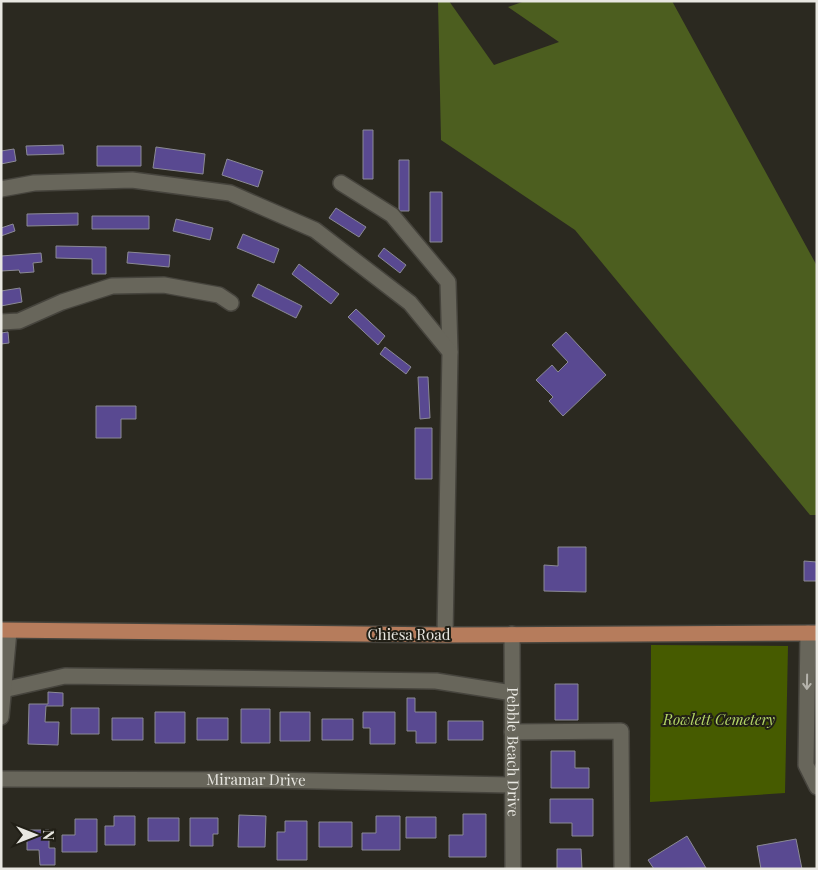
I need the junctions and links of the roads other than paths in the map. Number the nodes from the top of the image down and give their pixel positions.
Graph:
1 (341, 182) dead end
2 (1, 189) edge
3 (231, 303) dead end
4 (1, 322) edge
5 (450, 352) junction
6 (5, 630) edge
7 (812, 633) edge
8 (512, 634) junction
9 (444, 635) junction
10 (3, 690) junction
11 (512, 692) junction
12 (1, 717) edge
13 (512, 732) junction
14 (1, 779) edge
15 (512, 785) junction
16 (817, 787) edge
17 (513, 869) edge
18 (622, 869) edge

1 - 5 street
2 - 5 street
3 - 4 street
5 - 9 street
6 - 9 main road, Chiesa Road
6 - 10 street
7 - 8 main road, Chiesa Road
7 -> 16 street
8 - 9 main road, Chiesa Road
8 - 11 street, Pebble Beach Drive
10 - 11 street
10 - 12 street
11 - 13 street, Pebble Beach Drive
13 - 15 street, Pebble Beach Drive
13 - 18 street
14 - 15 street, Miramar Drive
15 - 17 street, Pebble Beach Drive

